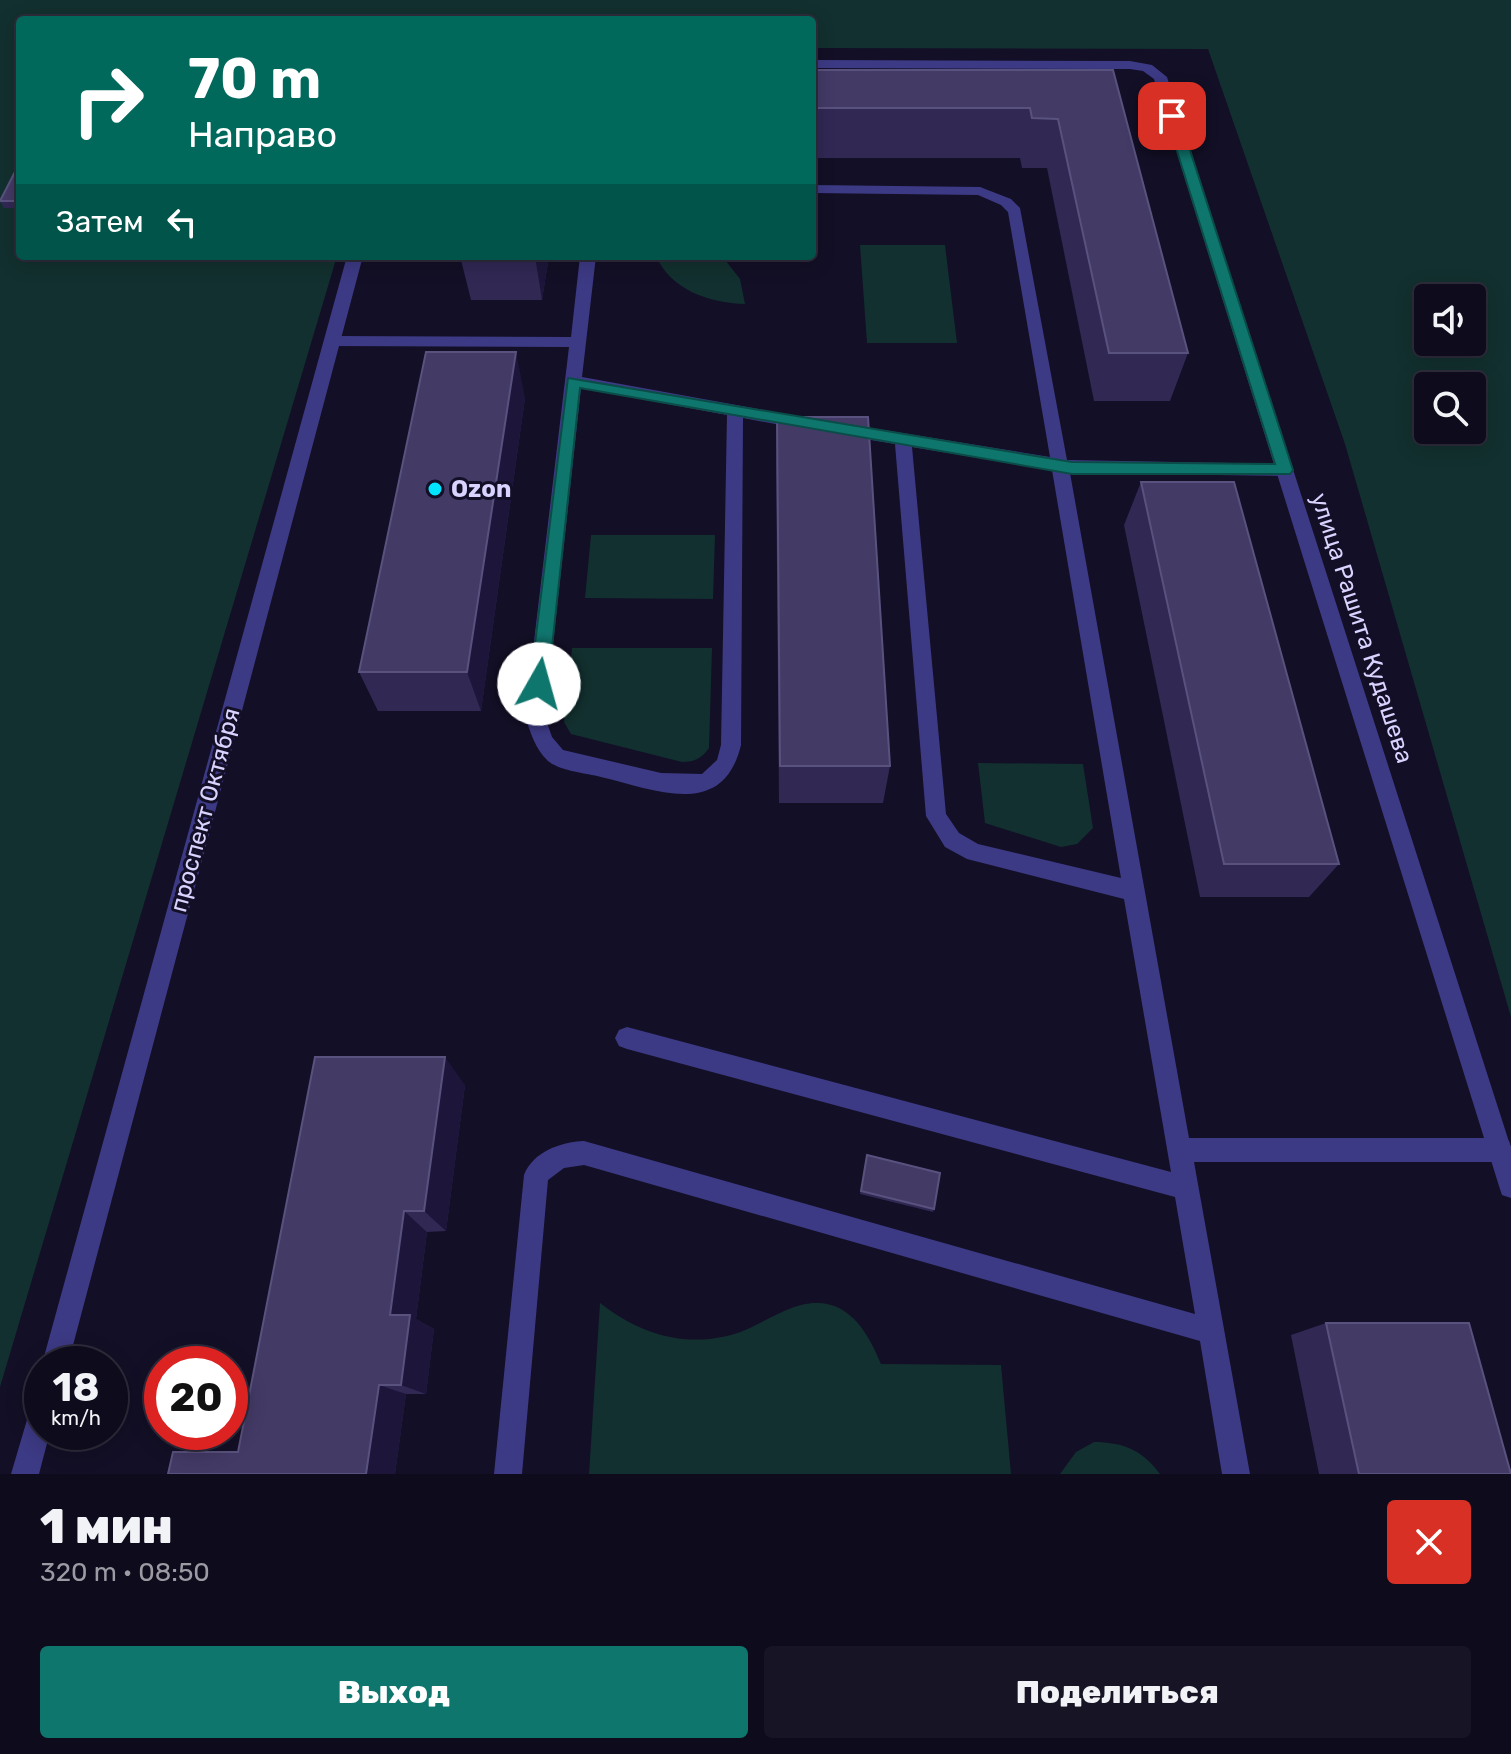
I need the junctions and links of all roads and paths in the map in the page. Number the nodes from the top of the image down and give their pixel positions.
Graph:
1 (816, 64) edge
2 (816, 189) edge
3 (354, 260) edge
4 (588, 260) edge
5 (332, 341) junction
6 (578, 342) junction
7 (573, 381) junction
8 (735, 412) junction
9 (903, 439) junction
10 (1061, 467) junction
11 (1285, 470) junction
12 (1134, 891) junction
13 (627, 1038) dead end
14 (1180, 1150) junction
15 (1500, 1150) junction
16 (1511, 1186) edge
17 (1186, 1188) junction
18 (1211, 1331) junction
19 (60, 1346) edge
20 (32, 1450) edge
21 (25, 1474) edge
22 (508, 1474) edge
23 (1236, 1474) edge

1 - 11 street, улица Рашита Кудашева
2 - 10 street
3 - 5 street, проспект Октября
4 - 6 street
5 - 6 street
5 - 19 street, проспект Октября
6 - 7 street
7 - 8 street
7 - 8 street
8 - 9 street
9 - 10 street
9 - 12 street
10 - 11 street
10 - 12 street
11 - 15 street, улица Рашита Кудашева
12 - 14 street
13 - 17 street
14 - 15 street
14 - 17 street
15 - 16 street, улица Рашита Кудашева
17 - 18 street
18 - 22 street
18 - 23 street
20 - 21 street

